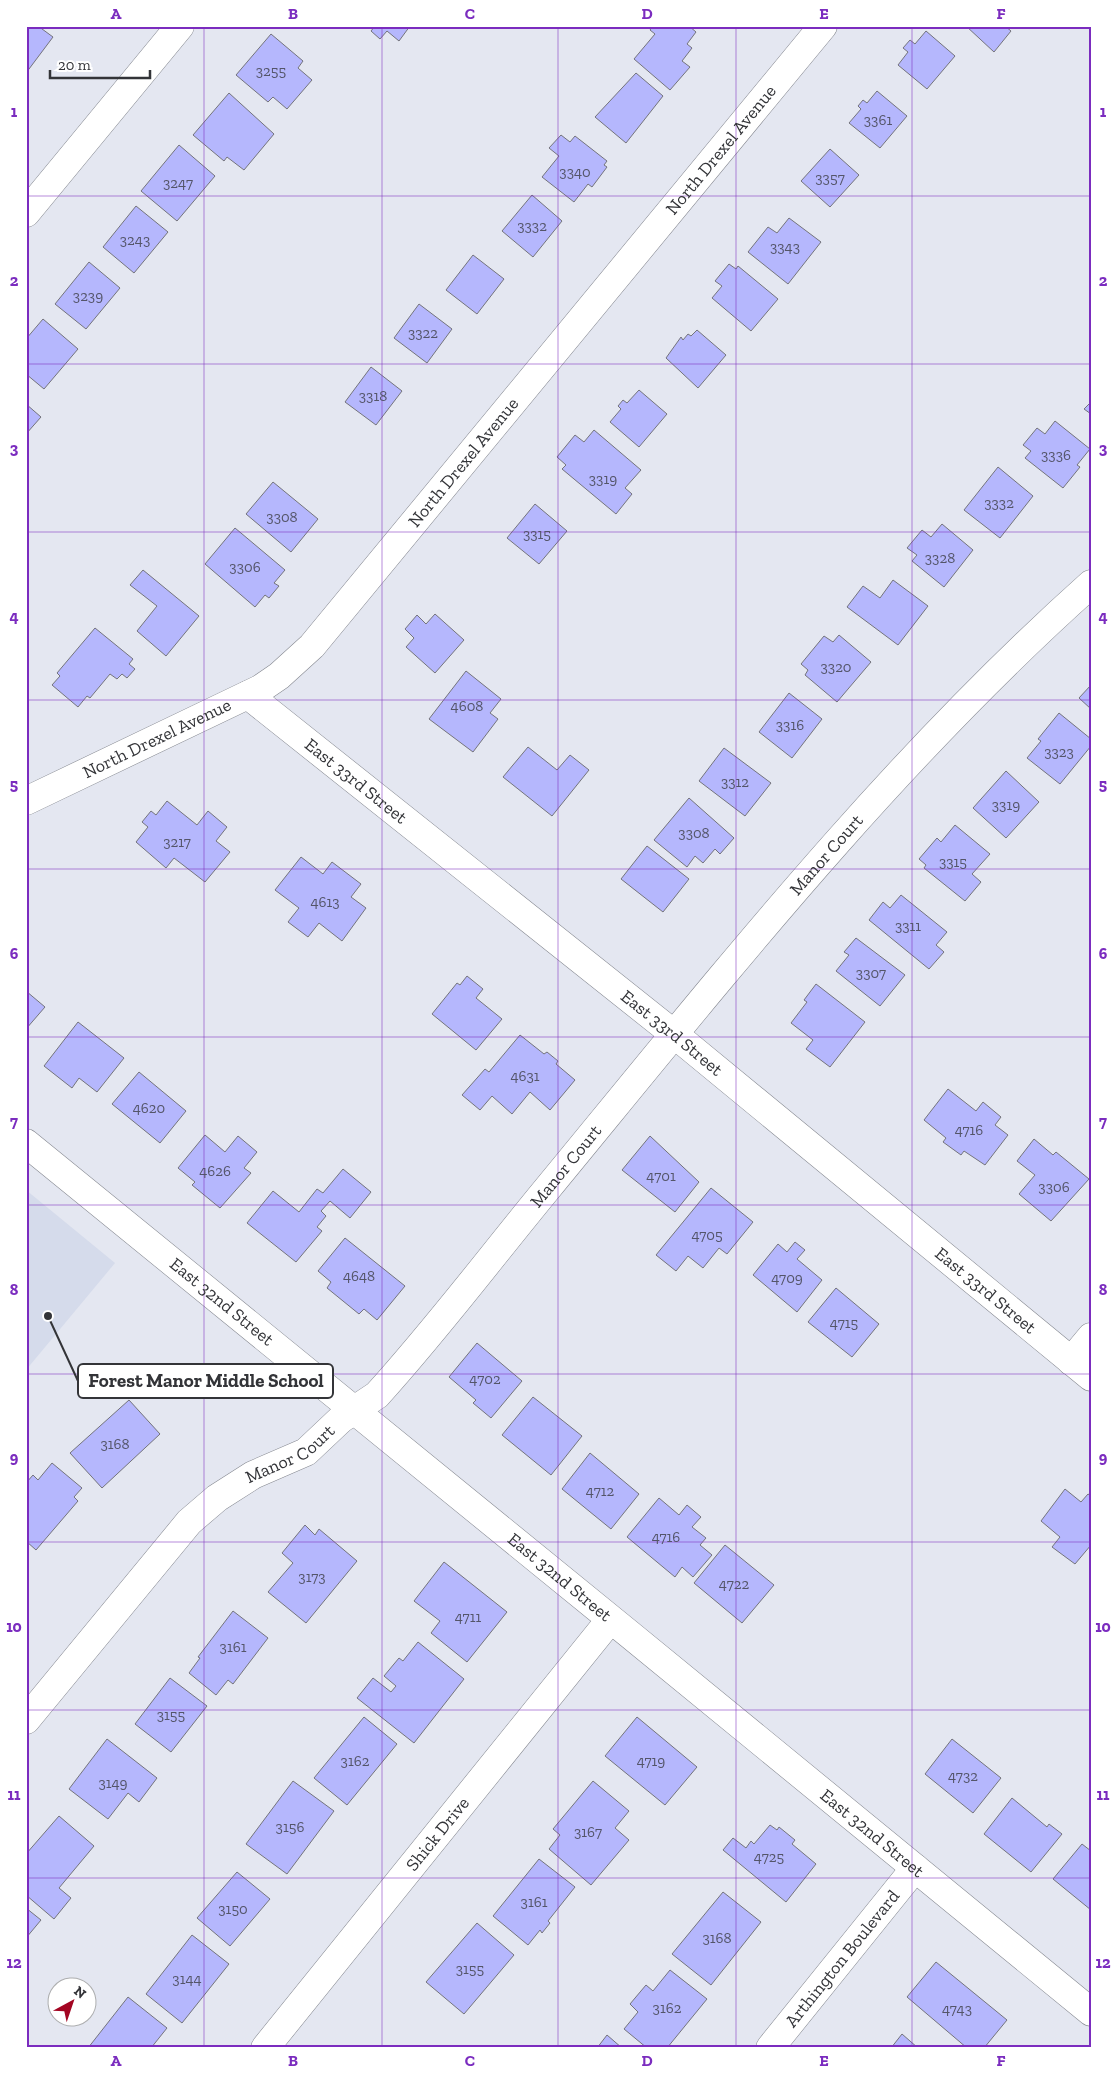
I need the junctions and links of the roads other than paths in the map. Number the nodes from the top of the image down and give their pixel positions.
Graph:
1 (180, 26) edge
2 (823, 26) edge
3 (26, 213) edge
4 (1091, 584) edge
5 (248, 695) junction
6 (26, 801) edge
7 (674, 1034) junction
8 (26, 1143) edge
9 (1091, 1337) edge
10 (1081, 1369) edge
11 (356, 1409) junction
12 (610, 1620) junction
13 (26, 1720) edge
14 (915, 1868) junction
15 (1091, 2012) edge
16 (265, 2048) edge
17 (770, 2048) edge

1 - 3 street
2 - 5 street, North Drexel Avenue
4 - 7 street, Manor Court
5 - 6 street, North Drexel Avenue
5 - 7 street, East 33rd Street
7 - 10 street, East 33rd Street
7 - 11 street, Manor Court
8 - 11 street, East 32nd Street
9 - 10 street
11 - 12 street, East 32nd Street
11 - 13 street, Manor Court
12 - 14 street, East 32nd Street
12 - 16 street, Shick Drive
14 - 15 street, East 32nd Street
14 - 17 street, Arthington Boulevard

